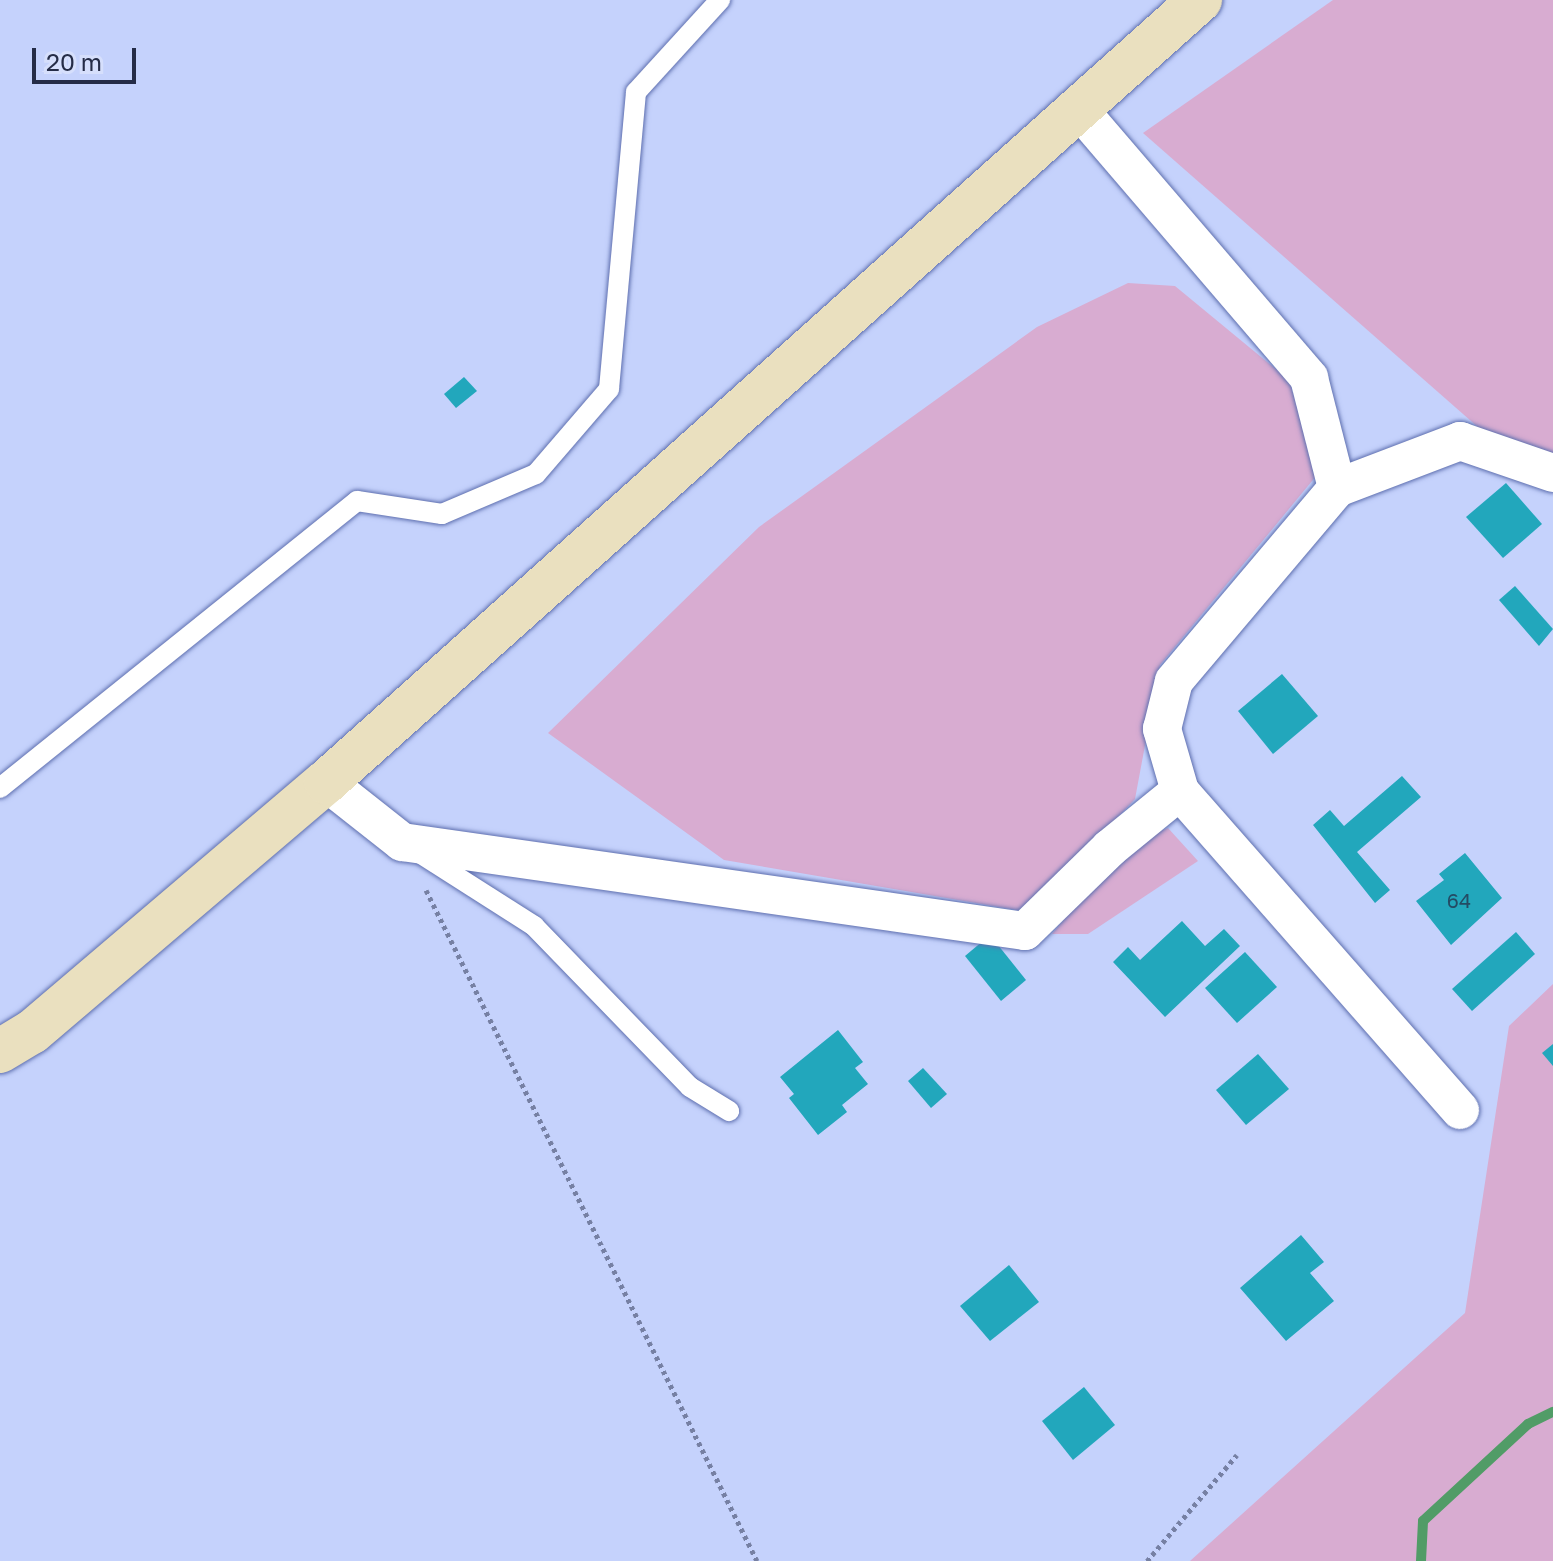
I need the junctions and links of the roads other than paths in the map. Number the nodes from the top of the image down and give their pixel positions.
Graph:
1 (720, 0) edge
2 (1200, 0) edge
3 (1077, 107) junction
4 (1553, 473) edge
5 (1337, 488) junction
6 (326, 782) junction
7 (0, 788) edge
8 (1180, 791) junction
9 (402, 842) junction
10 (16, 1041) edge
11 (0, 1069) edge
12 (1460, 1110) dead end
13 (729, 1111) dead end

1 - 7 lane
2 - 3 main road
3 - 5 street
3 - 6 main road
4 - 5 street
5 - 8 street
6 - 9 street
6 - 10 main road
8 - 9 street
8 - 12 street
9 - 13 lane
10 - 11 main road

